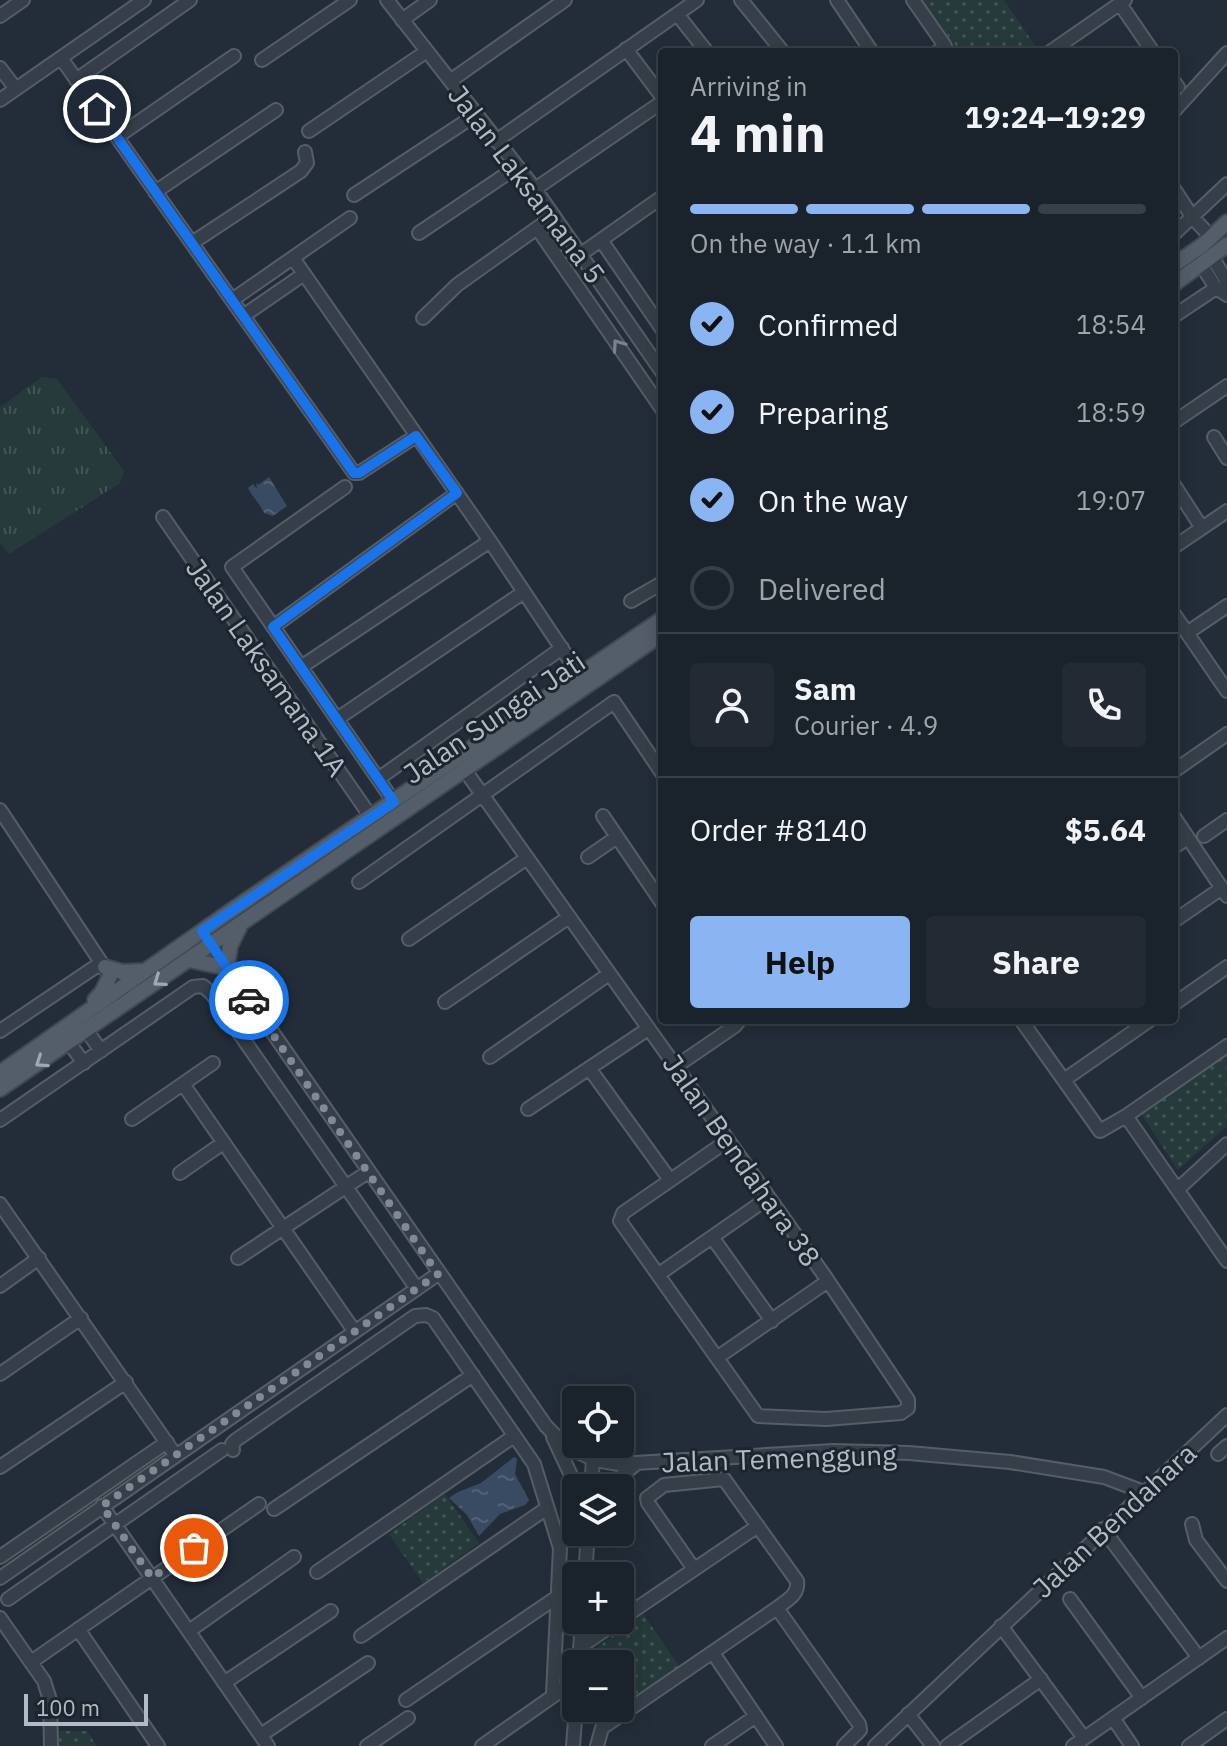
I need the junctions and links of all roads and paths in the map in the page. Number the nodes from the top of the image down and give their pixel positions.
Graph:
1 (23, 0) edge
2 (144, 0) edge
3 (190, 0) edge
4 (350, 0) edge
5 (387, 0) edge
6 (430, 0) edge
7 (565, 0) edge
8 (697, 0) edge
9 (741, 0) edge
10 (837, 0) edge
11 (913, 0) edge
12 (1122, 2) edge
13 (677, 14) junction
14 (0, 16) edge
15 (402, 20) junction
16 (704, 48) edge
17 (780, 48) edge
18 (869, 48) edge
19 (940, 48) edge
20 (1061, 48) edge
21 (1151, 48) edge
22 (626, 49) junction
23 (427, 51) junction
24 (1227, 53) edge
25 (234, 56) dead end
26 (61, 58) junction
27 (262, 60) dead end
28 (2, 73) edge
29 (76, 80) junction
30 (450, 81) junction
31 (16, 89) junction
32 (658, 93) edge
33 (0, 100) edge
34 (658, 102) edge
35 (1178, 107) edge
36 (276, 110) dead end
37 (477, 114) junction
38 (309, 131) dead end
39 (117, 137) junction
40 (496, 141) junction
41 (305, 152) dead end
42 (517, 167) junction
43 (1227, 184) edge
44 (535, 189) junction
45 (155, 192) junction
46 (354, 195) dead end
47 (1178, 195) edge
48 (658, 200) edge
49 (554, 216) junction
50 (350, 218) dead end
51 (1193, 218) junction
52 (1227, 222) edge
53 (1178, 226) edge
54 (537, 228) junction
55 (419, 233) dead end
56 (601, 240) junction
57 (192, 243) junction
58 (1227, 245) edge
59 (1205, 251) junction
60 (581, 254) junction
61 (293, 258) junction
62 (1178, 263) edge
63 (304, 274) junction
64 (1178, 280) edge
65 (1225, 286) edge
66 (232, 300) junction
67 (1178, 314) edge
68 (243, 316) junction
69 (423, 318) dead end
70 (658, 323) edge
71 (658, 366) edge
72 (1227, 386) edge
73 (658, 403) edge
74 (1178, 419) edge
75 (416, 436) junction
76 (1214, 437) dead end
77 (1227, 458) edge
78 (345, 487) dead end
79 (1178, 491) edge
80 (457, 493) junction
81 (1227, 511) edge
82 (163, 517) dead end
83 (1202, 528) junction
84 (490, 541) junction
85 (1178, 544) edge
86 (658, 585) edge
87 (524, 592) junction
88 (631, 601) dead end
89 (1227, 606) edge
90 (1178, 620) edge
91 (658, 622) edge
92 (273, 627) junction
93 (1187, 633) junction
94 (658, 637) edge
95 (562, 648) junction
96 (301, 667) junction
97 (580, 676) junction
98 (1227, 691) edge
99 (337, 719) junction
100 (1227, 734) edge
101 (658, 767) edge
102 (1178, 768) edge
103 (464, 769) junction
104 (378, 779) junction
105 (482, 795) junction
106 (394, 802) junction
107 (0, 810) edge
108 (603, 816) dead end
109 (371, 817) junction
110 (1227, 820) edge
111 (1178, 823) edge
112 (1204, 836) dead end
113 (617, 837) junction
114 (1188, 838) junction
115 (1178, 844) edge
116 (588, 857) dead end
117 (527, 858) junction
118 (359, 882) dead end
119 (1225, 892) edge
120 (658, 897) edge
121 (569, 917) junction
122 (1178, 919) edge
123 (241, 925) junction
124 (202, 931) junction
125 (409, 939) dead end
126 (212, 945) junction
127 (190, 960) junction
128 (1227, 967) edge
129 (227, 968) junction
130 (145, 971) junction
131 (109, 974) junction
132 (609, 974) junction
133 (241, 989) junction
134 (1178, 1001) edge
135 (223, 1002) junction
136 (445, 1002) dead end
137 (128, 1003) junction
138 (83, 1024) junction
139 (734, 1024) edge
140 (1027, 1024) edge
141 (1144, 1024) edge
142 (648, 1029) junction
143 (0, 1031) edge
144 (69, 1043) junction
145 (1227, 1046) edge
146 (101, 1051) junction
147 (490, 1057) dead end
148 (84, 1063) junction
149 (213, 1063) dead end
150 (675, 1067) junction
151 (589, 1068) junction
152 (0, 1073) edge
153 (1064, 1080) junction
154 (183, 1084) junction
155 (0, 1089) edge
156 (528, 1109) dead end
157 (1126, 1116) junction
158 (132, 1119) dead end
159 (0, 1120) edge
160 (727, 1141) junction
161 (223, 1143) junction
162 (1227, 1144) edge
163 (368, 1172) junction
164 (180, 1173) dead end
165 (670, 1180) junction
166 (346, 1186) junction
167 (1178, 1189) junction
168 (768, 1198) junction
169 (0, 1204) edge
170 (283, 1228) junction
171 (712, 1237) junction
172 (1222, 1244) edge
173 (39, 1258) junction
174 (238, 1258) dead end
175 (1227, 1261) edge
176 (438, 1274) junction
177 (659, 1274) junction
178 (828, 1281) junction
179 (0, 1286) edge
180 (417, 1289) junction
181 (81, 1318) junction
182 (772, 1321) junction
183 (355, 1332) junction
184 (718, 1357) junction
185 (0, 1374) edge
186 (473, 1375) junction
187 (126, 1382) junction
188 (1227, 1415) edge
189 (551, 1432) junction
190 (514, 1436) junction
191 (167, 1442) junction
192 (176, 1456) junction
193 (593, 1460) junction
194 (637, 1463) junction
195 (0, 1467) edge
196 (570, 1474) edge
197 (592, 1474) edge
198 (624, 1474) edge
199 (1104, 1477) junction
200 (1155, 1482) junction
201 (1144, 1492) junction
202 (259, 1504) dead end
203 (102, 1506) junction
204 (547, 1508) junction
205 (274, 1509) dead end
206 (1122, 1512) junction
207 (1192, 1524) dead end
208 (116, 1526) junction
209 (758, 1526) junction
210 (1103, 1529) junction
211 (0, 1557) edge
212 (294, 1557) dead end
213 (694, 1569) junction
214 (317, 1572) dead end
215 (0, 1578) edge
216 (152, 1578) junction
217 (1227, 1581) edge
218 (557, 1597) junction
219 (8, 1599) dead end
220 (1070, 1599) dead end
221 (777, 1608) junction
222 (331, 1611) dead end
223 (0, 1618) edge
224 (1001, 1626) junction
225 (78, 1629) junction
226 (189, 1631) junction
227 (581, 1634) edge
228 (361, 1636) dead end
229 (1227, 1638) edge
230 (580, 1647) junction
231 (580, 1650) edge
232 (713, 1653) junction
233 (1199, 1658) junction
234 (31, 1662) junction
235 (368, 1663) dead end
236 (1041, 1679) junction
237 (224, 1683) junction
238 (562, 1689) edge
239 (553, 1694) junction
240 (1142, 1698) junction
241 (406, 1700) dead end
242 (908, 1714) junction
243 (756, 1716) junction
244 (408, 1718) dead end
245 (1113, 1718) junction
246 (1227, 1719) edge
247 (575, 1722) edge
248 (264, 1741) edge
249 (1079, 1742) edge
250 (51, 1746) edge
251 (158, 1746) edge
252 (367, 1746) edge
253 (482, 1746) edge
254 (573, 1746) edge
255 (597, 1746) edge
256 (712, 1746) edge
257 (776, 1746) edge
258 (844, 1746) edge
259 (875, 1746) edge
260 (933, 1746) edge
261 (947, 1746) edge
262 (1132, 1746) edge
263 (1189, 1746) edge

1 - 14 street
2 - 26 street
3 - 29 street
4 - 27 street
5 - 15 street, Jalan Laksamana 5
6 - 15 street
7 - 30 street
8 - 13 street
9 - 17 street
10 - 18 street
11 - 19 street
12 - 20 street
12 - 21 street
13 - 16 street
13 - 22 street
15 - 23 street, Jalan Laksamana 5
22 - 32 street
22 - 40 street
23 - 30 street, Jalan Laksamana 5
23 - 38 street
24 - 35 street
25 - 39 street
26 - 29 street
26 - 31 street
28 - 31 street
29 - 39 street
30 - 37 street, Jalan Laksamana 5
31 - 33 street
34 - 44 street
36 - 45 street
37 - 40 street, Jalan Laksamana 5
37 - 46 street
39 - 45 street
40 - 42 street, Jalan Laksamana 5
41 - 57 street
42 - 44 street, Jalan Laksamana 5
42 - 55 street
43 - 51 street
44 - 49 street, Jalan Laksamana 5
45 - 57 street
47 - 51 street
48 - 56 street
49 - 54 street
49 - 60 street, Jalan Laksamana 5
50 - 61 street
51 - 53 street
51 - 59 street
52 - 59 main road
54 - 69 street
73 -> 54 street, Jalan Laksamana 5
56 - 60 street
56 - 70 street
57 - 66 street
58 - 59 main road
59 - 62 main road
59 - 64 main road
59 - 65 street
60 - 71 street, Jalan Laksamana 5
61 - 63 street
61 - 66 street
63 - 68 street
63 - 75 street
65 - 67 street
66 - 68 street
68 - 75 street
72 - 74 street
75 - 80 street
76 - 77 street
78 - 92 street
79 - 83 street
80 - 84 street
80 - 92 street
81 - 83 street
82 - 109 street, Jalan Laksamana 1A
83 - 85 street
84 - 87 street
84 - 96 street
86 - 88 street
87 - 95 street
87 - 99 street
89 - 93 street
90 - 93 street
91 - 97 main road, Jalan Sungai Jati
92 - 96 street
93 - 98 street
94 - 103 main road, Jalan Sungai Jati
95 - 97 street
95 - 104 street
96 - 99 street
97 - 106 main road, Jalan Sungai Jati
99 - 104 street
100 - 102 street
101 - 105 street
103 - 105 street, Jalan Bendahara 38
103 - 123 main road, Jalan Sungai Jati
104 - 106 street
105 - 117 street, Jalan Bendahara 38
105 - 118 street
106 - 109 main road, Jalan Sungai Jati
107 - 131 street
108 - 113 street
109 - 124 main road, Jalan Sungai Jati
110 - 112 street
111 - 114 street
113 - 116 street
113 - 120 street
114 - 115 street
114 - 119 street
117 - 121 street, Jalan Bendahara 38
117 - 125 street
119 - 122 street
121 - 132 street, Jalan Bendahara 38
121 - 136 street
123 - 126 main road, Jalan Sungai Jati
123 - 129 main road
124 - 126 street, Jalan Temenggung
124 - 130 main road, Jalan Sungai Jati
126 - 127 main road, Jalan Sungai Jati
126 - 129 street, Jalan Temenggung
127 - 129 main road
127 -> 137 main road, Jalan Sungai Jati
128 - 134 street
129 - 133 street, Jalan Temenggung
130 - 131 main road, Jalan Sungai Jati
130 - 131 main road
131 - 137 street
131 - 138 main road, Jalan Sungai Jati
131 - 143 street
132 - 142 street, Jalan Bendahara 38
132 - 147 street
133 - 135 street
133 - 163 street, Jalan Temenggung
135 - 146 street
135 - 166 street
137 - 138 main road, Jalan Sungai Jati
138 - 144 main road, Jalan Sungai Jati
138 - 146 street
138 - 152 main road, Jalan Sungai Jati
139 - 150 street
140 - 153 street
141 - 153 street
142 - 150 street, Jalan Bendahara 38
142 - 151 street
144 - 148 street
144 -> 155 main road, Jalan Sungai Jati
145 - 157 street
146 - 148 street
148 - 159 street
149 - 154 street
150 - 160 street, Jalan Bendahara 38
151 - 156 street
151 - 165 street
153 - 157 street
154 - 158 street
154 - 161 street
157 - 167 street
160 - 165 street
160 - 168 street, Jalan Bendahara 38
161 - 164 street
161 - 170 street
162 - 167 street
163 - 166 street
163 - 176 street, Jalan Temenggung
165 - 177 street
166 - 170 street
166 - 180 street
167 - 172 street
168 - 171 street
168 - 178 street, Jalan Bendahara 38
169 - 173 street
170 - 174 street
170 - 183 street
171 - 177 street
171 - 182 street
172 - 175 street
173 - 179 street
173 - 181 street
176 - 180 street
176 - 189 street, Jalan Temenggung
177 - 184 street
178 - 182 street
178 - 184 street, Jalan Bendahara 38
180 - 183 street
181 - 185 street
181 - 187 street
182 - 184 street
183 - 192 street
186 - 190 street
186 - 205 street
186 - 208 street
187 - 191 street
187 - 195 street
188 - 200 street, Jalan Bendahara
189 - 193 street, Jalan Temenggung
189 - 196 street
190 - 204 street
190 - 214 street
191 - 192 street
191 - 211 street
192 - 203 street
193 - 194 street, Jalan Temenggung
193 - 197 street
194 - 198 street
194 - 199 street, Jalan Temenggung
199 - 200 street
199 - 201 street, Jalan Temenggung
199 - 206 street
200 - 201 street, Jalan Bendahara
201 - 206 street, Jalan Bendahara
202 - 216 street
203 - 208 street
203 - 215 street
204 - 218 street
204 - 228 street
206 - 210 street, Jalan Bendahara
207 - 217 street
208 - 216 street
208 - 219 street
209 - 213 street
209 - 213 street
209 - 221 street
210 - 224 street, Jalan Bendahara
210 - 233 street
212 - 226 street
213 - 230 street
216 - 225 street
216 - 226 street
218 - 239 street
218 - 241 street
220 - 240 street
221 - 232 street
221 - 258 street
222 - 237 street
223 - 234 street
224 - 236 street
224 - 242 street, Jalan Bendahara
225 - 234 street
225 - 251 street
226 - 237 street
227 - 230 street
229 - 233 street
230 - 231 street
232 - 243 street
232 - 255 street
233 - 240 street
234 - 250 street
235 - 248 street
236 - 249 street
236 - 261 street
237 - 248 street
238 - 239 street
239 - 253 street
240 - 245 street
242 - 259 street, Jalan Bendahara
242 - 260 street
243 - 256 street
243 - 257 street
244 - 252 street
245 - 249 street
245 - 262 street
246 - 263 street
247 - 254 street

